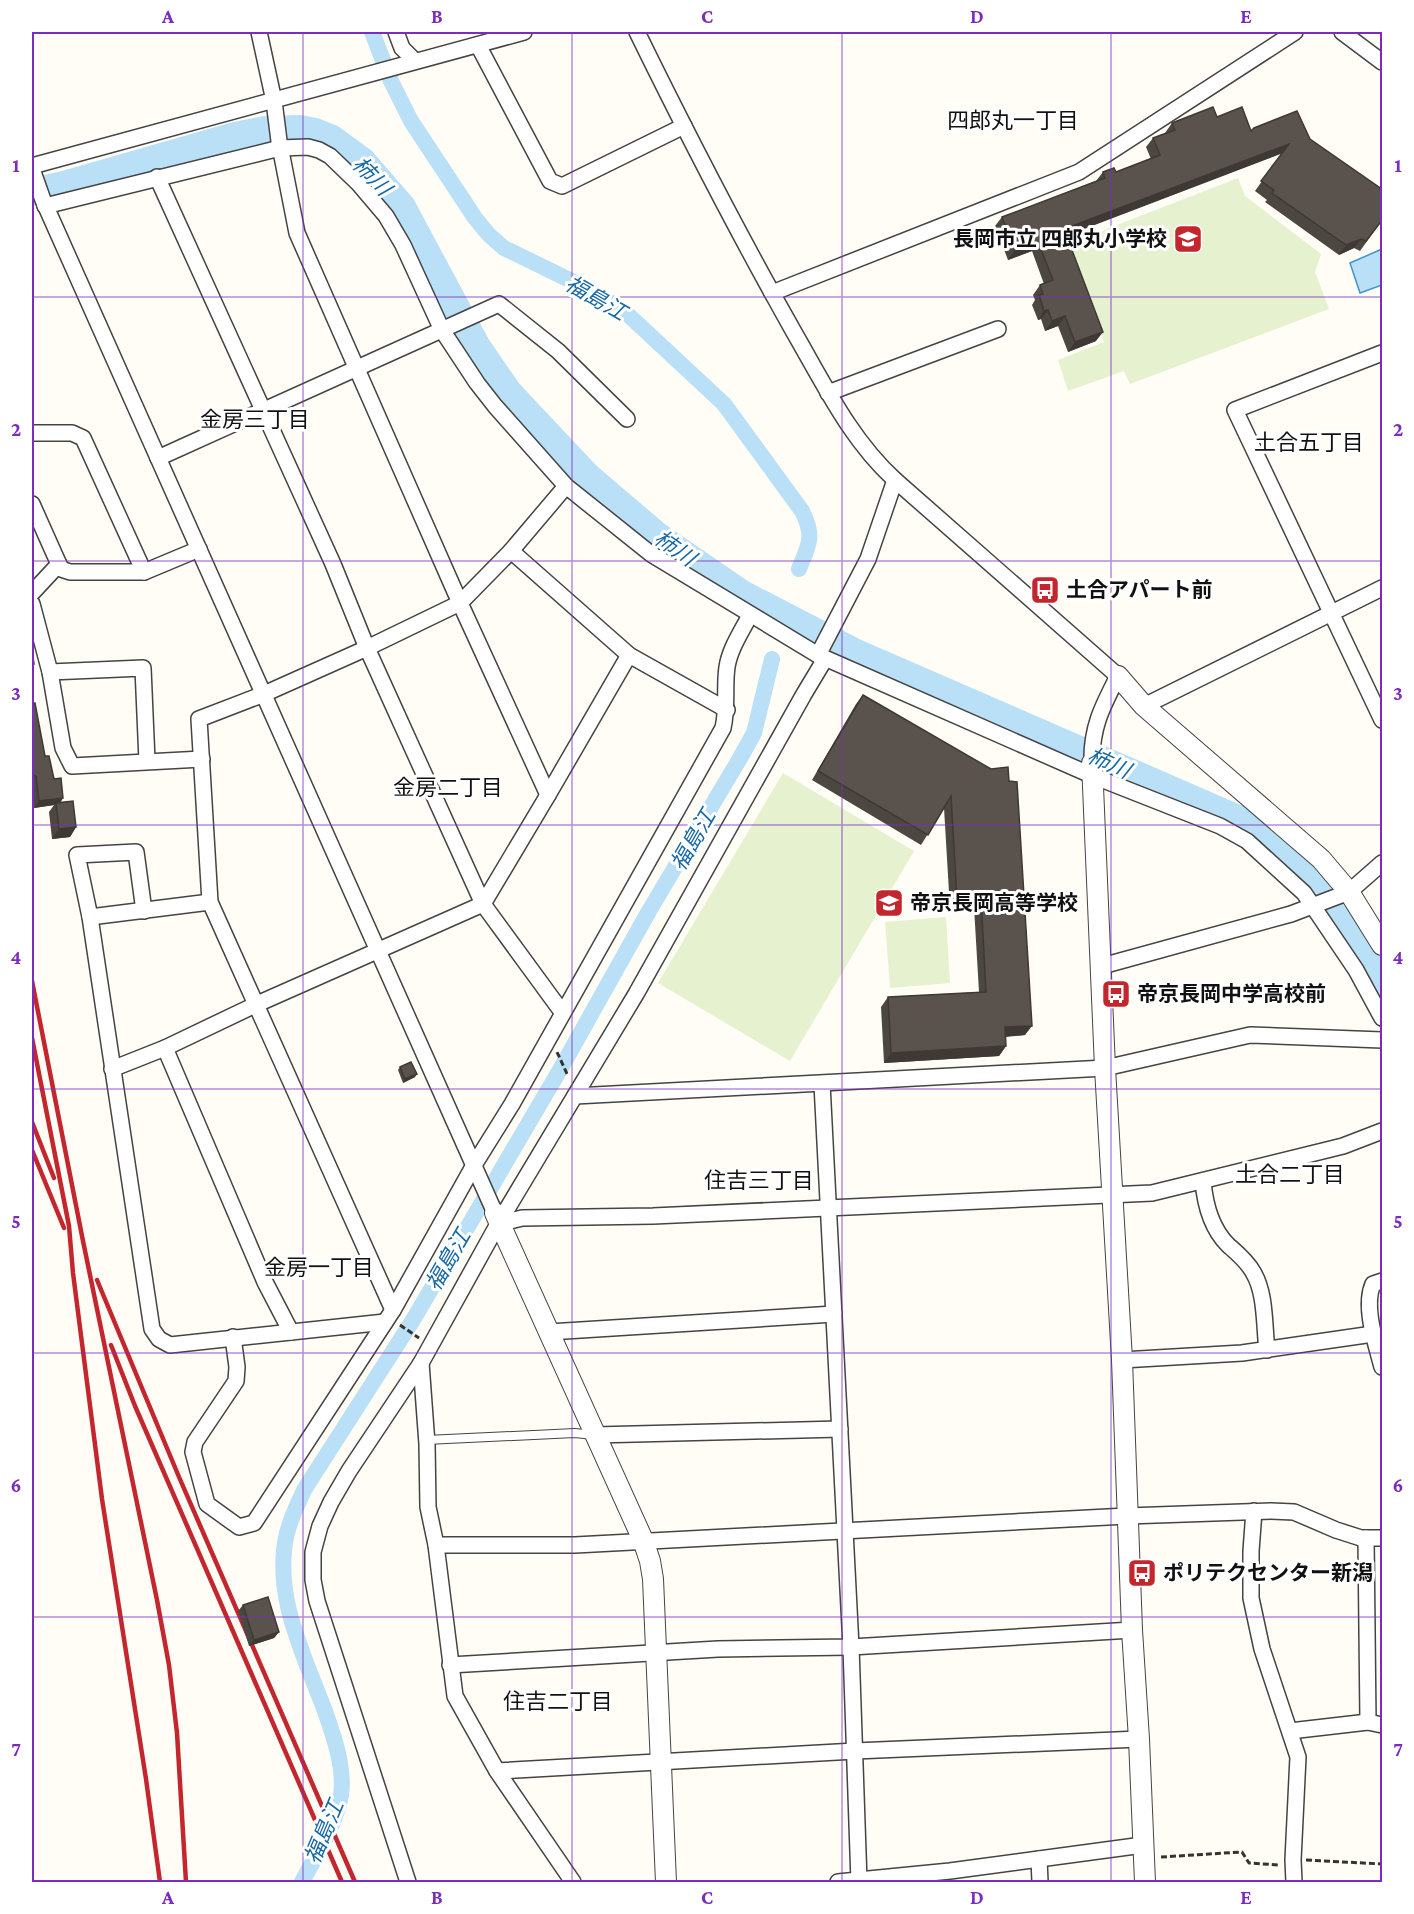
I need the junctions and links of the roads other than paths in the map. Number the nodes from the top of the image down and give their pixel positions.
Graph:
1 (259, 32) edge
2 (396, 32) edge
3 (524, 32) edge
4 (638, 32) edge
5 (1295, 32) edge
6 (1342, 32) edge
7 (478, 45) junction
8 (409, 62) junction
9 (1383, 62) edge
10 (275, 107) junction
11 (684, 126) junction
12 (279, 144) junction
13 (32, 171) edge
14 (157, 177) junction
15 (44, 203) junction
16 (772, 293) junction
17 (445, 329) junction
18 (998, 329) dead end
19 (1383, 353) edge
20 (357, 368) junction
21 (828, 393) junction
22 (263, 410) junction
23 (627, 419) dead end
24 (32, 434) edge
25 (158, 458) junction
26 (895, 480) junction
27 (566, 486) junction
28 (32, 504) edge
29 (199, 549) junction
30 (512, 551) junction
31 (59, 564) junction
32 (144, 572) junction
33 (1383, 588) edge
34 (32, 593) edge
35 (460, 603) junction
36 (32, 604) edge
37 (1331, 612) junction
38 (750, 615) junction
39 (367, 648) junction
40 (628, 654) junction
41 (821, 655) junction
42 (50, 672) junction
43 (1118, 676) junction
44 (264, 694) junction
45 (1144, 706) junction
46 (727, 710) junction
47 (1383, 720) edge
48 (201, 759) junction
49 (147, 761) junction
50 (1093, 770) junction
51 (548, 795) junction
52 (1383, 863) edge
53 (1349, 892) junction
54 (210, 902) junction
55 (483, 904) junction
56 (1314, 906) junction
57 (144, 911) junction
58 (90, 917) junction
59 (1383, 945) edge
60 (377, 952) junction
61 (1102, 966) junction
62 (255, 1005) junction
63 (562, 1012) junction
64 (1383, 1018) edge
65 (1383, 1040) edge
66 (165, 1048) junction
67 (1105, 1068) junction
68 (112, 1069) junction
69 (822, 1084) junction
70 (575, 1096) junction
71 (1382, 1134) edge
72 (476, 1172) junction
73 (1203, 1181) junction
74 (1113, 1195) junction
75 (829, 1209) junction
76 (496, 1218) junction
77 (1383, 1281) edge
78 (834, 1314) junction
79 (391, 1318) junction
80 (291, 1332) junction
81 (549, 1332) junction
82 (1374, 1334) junction
83 (233, 1337) junction
84 (1267, 1350) junction
85 (1122, 1360) junction
86 (421, 1363) junction
87 (1383, 1367) edge
88 (840, 1429) junction
89 (595, 1435) junction
90 (426, 1440) junction
91 (1254, 1511) junction
92 (1127, 1516) junction
93 (845, 1530) junction
94 (1366, 1538) junction
95 (1383, 1538) edge
96 (643, 1540) junction
97 (436, 1545) junction
98 (1132, 1630) junction
99 (851, 1647) junction
100 (656, 1652) junction
101 (450, 1665) junction
102 (1375, 1724) edge
103 (1290, 1731) junction
104 (1139, 1739) junction
105 (855, 1751) junction
106 (661, 1761) junction
107 (497, 1771) junction
108 (1143, 1845) junction
109 (1039, 1858) junction
110 (950, 1877) edge
111 (859, 1881) edge
112 (408, 1882) edge
113 (573, 1882) edge
114 (666, 1882) edge
115 (838, 1882) edge
116 (1040, 1882) edge
117 (1145, 1882) edge
118 (1294, 1882) edge

1 - 10 street
2 - 8 street
3 - 7 street
4 - 11 street
5 - 16 street
6 - 9 street
7 - 8 street
7 - 11 street
8 - 10 street
10 - 12 street
10 - 13 street
11 - 16 street
12 - 14 street
12 - 17 street
12 - 20 street
13 - 15 street
14 - 15 street
14 - 22 street
15 - 25 street
16 - 21 street
17 - 20 street
17 - 23 street
17 - 27 street
18 - 21 street
19 - 37 street
20 - 22 street
20 - 35 street
21 - 26 street
22 - 25 street
22 - 39 street
24 - 32 street
25 - 29 street
26 - 41 street
26 - 43 street
27 - 30 street
27 - 38 street
28 - 31 street
29 - 32 street
29 - 44 street
30 - 35 street
30 - 40 street
31 - 32 street
31 - 34 street
33 - 37 street
35 - 39 street
35 - 51 street
36 - 42 street
37 - 45 street
37 - 47 street
38 - 41 street
38 - 46 street
39 - 44 street
39 - 55 street
40 - 46 street
40 - 51 street
41 - 50 street
41 - 70 street
42 - 49 street
42 - 49 street
43 - 45 street
43 - 50 street
44 - 48 street
44 - 60 street
45 - 53 street
46 - 63 street
48 - 49 street
48 - 54 street
50 - 56 street
50 - 61 street
51 - 55 street
52 - 53 street
53 - 56 street
53 - 59 street
54 - 57 street
54 - 62 street
55 - 60 street
55 - 63 street
56 - 61 street
56 - 64 street
57 - 58 street
57 - 58 street
58 - 68 street
60 - 62 street
60 - 72 street
61 - 67 street
62 - 66 street
62 - 79 street
63 - 72 street
65 - 67 street
66 - 68 street
66 - 80 street
67 - 69 street
67 - 74 street
68 - 83 street
69 - 70 street
69 - 75 street
70 - 76 street
71 - 73 street
72 - 76 street
72 - 79 street
73 - 74 street
73 - 84 street
74 - 75 street
74 - 85 street
75 - 76 street
75 - 78 street
76 - 81 street
76 - 86 street
77 - 82 street
78 - 81 street
78 - 88 street
79 - 80 street
79 - 83 street
80 - 83 street
81 - 89 street
82 - 84 street
82 - 87 street
84 - 85 street
85 - 92 street
86 - 90 street
86 - 112 street
88 - 89 street
88 - 93 street
89 - 90 lane
89 - 96 street
90 - 97 street
91 - 92 street
91 - 94 street
91 - 103 street
92 - 93 street
92 - 98 street
93 - 96 street
93 - 99 street
94 - 95 street
94 - 102 street
96 - 97 street
96 - 100 street
97 - 101 street
98 - 99 street
98 - 104 street
99 - 100 street
99 - 105 street
100 - 101 street
100 - 106 street
101 - 107 street
102 - 103 street
103 - 118 street
104 - 105 street
104 - 108 street
105 - 106 street
105 - 111 street
106 - 107 street
106 - 114 street
107 - 113 street
108 - 109 street
108 - 117 street
109 - 110 street
109 - 116 street
110 - 111 street
111 - 115 street

